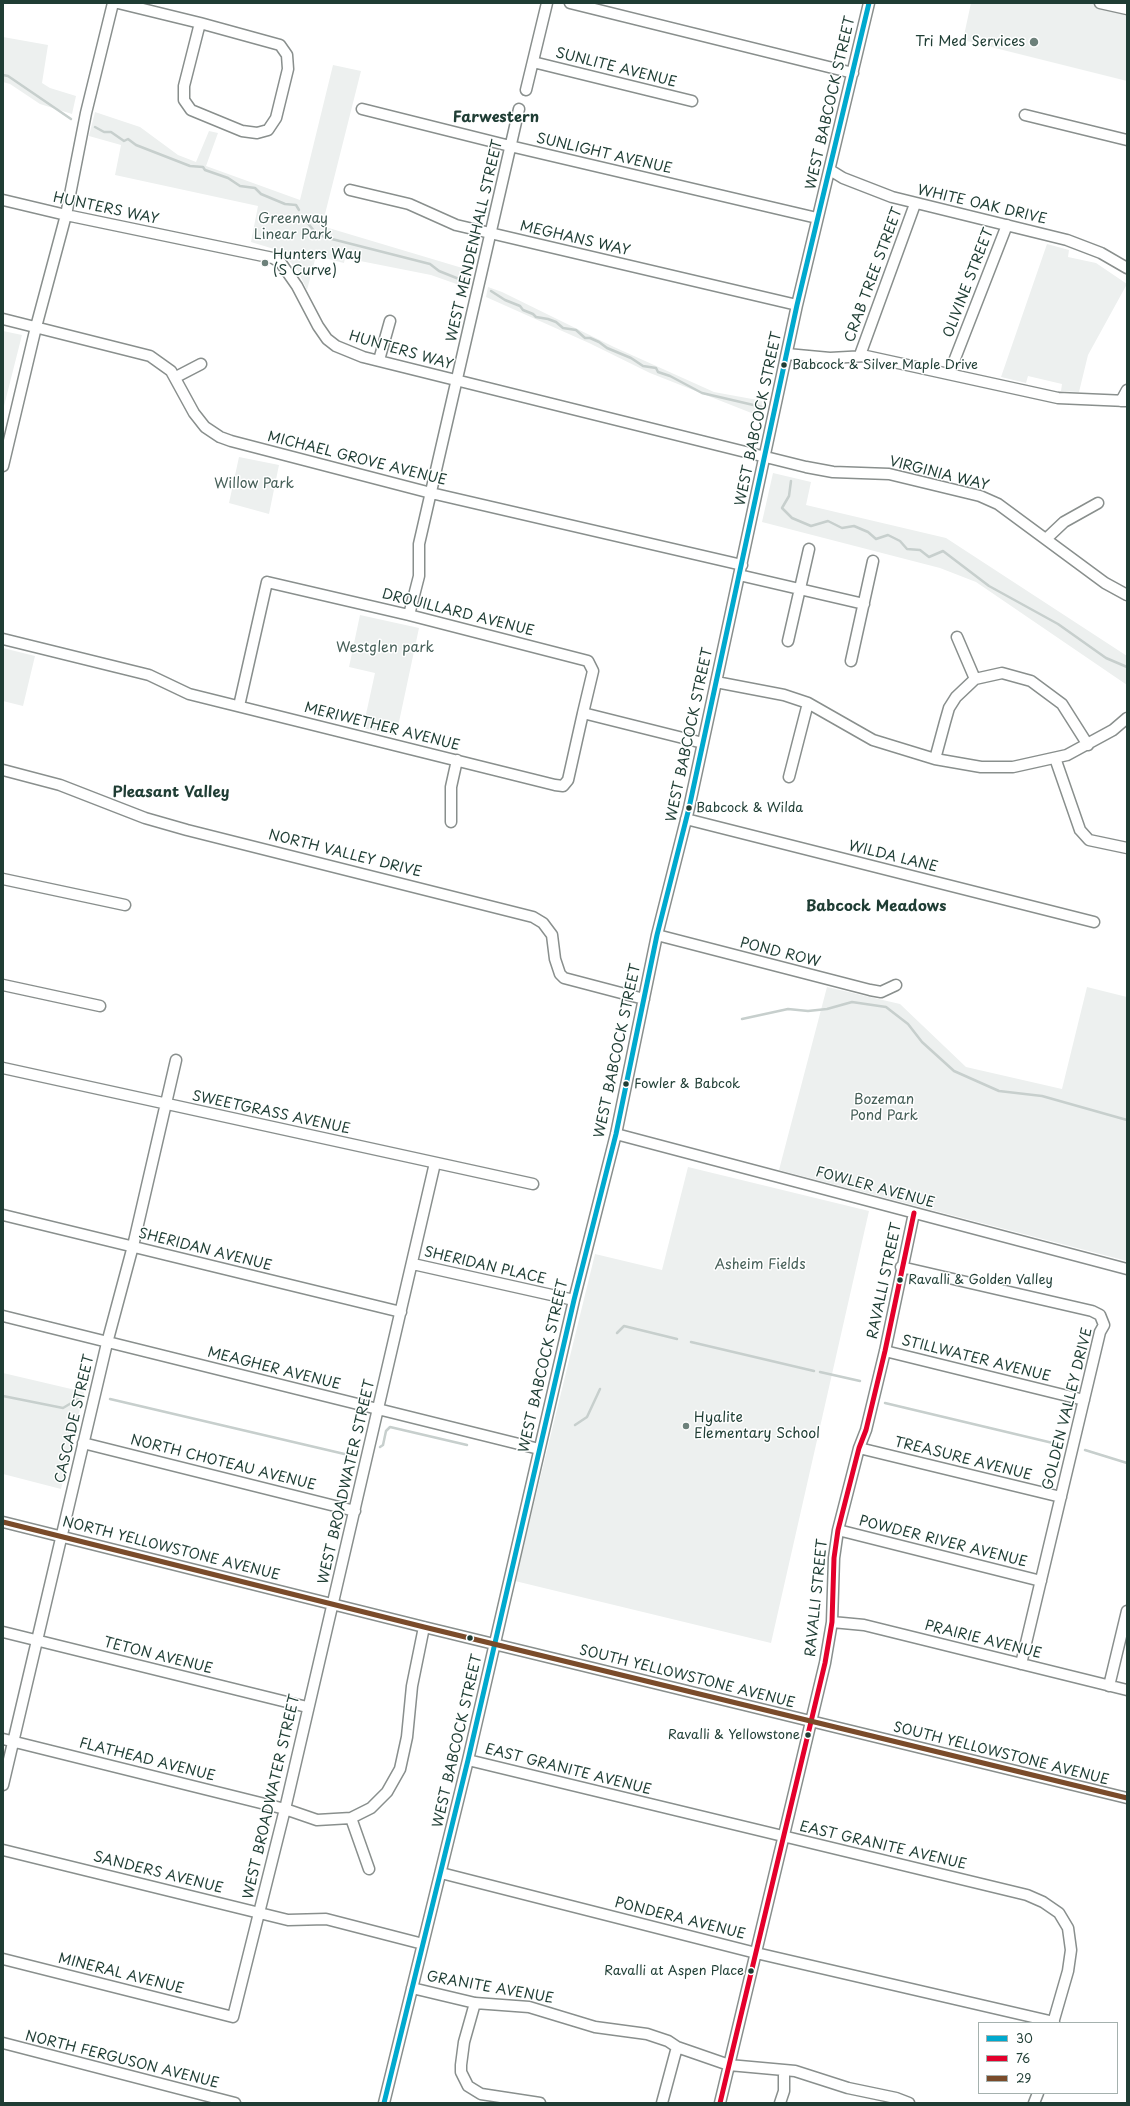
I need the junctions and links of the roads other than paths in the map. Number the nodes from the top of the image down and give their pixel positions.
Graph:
1 (113, 3) edge
2 (118, 3) edge
3 (547, 3) edge
4 (570, 3) edge
5 (869, 3) edge
6 (1100, 3) edge
7 (1121, 6) edge
8 (200, 23) junction
9 (533, 62) junction
10 (853, 73) junction
11 (526, 90) dead end
12 (692, 101) dead end
13 (362, 109) dead end
14 (519, 109) dead end
15 (1025, 115) dead end
16 (1127, 140) edge
17 (510, 146) junction
18 (830, 170) junction
19 (350, 190) dead end
20 (3, 200) edge
21 (915, 204) junction
22 (66, 215) junction
23 (818, 218) junction
24 (1007, 225) junction
25 (491, 233) junction
26 (1127, 268) edge
27 (797, 305) junction
28 (3, 319) edge
29 (390, 321) dead end
30 (36, 327) junction
31 (787, 354) junction
32 (860, 355) junction
33 (379, 360) junction
34 (201, 364) dead end
35 (950, 374) junction
36 (176, 377) junction
37 (457, 381) junction
38 (1127, 390) edge
39 (1124, 401) edge
40 (764, 457) junction
41 (3, 466) edge
42 (432, 493) junction
43 (1098, 503) dead end
44 (1046, 539) junction
45 (809, 549) dead end
46 (873, 561) dead end
47 (740, 570) junction
48 (800, 589) junction
49 (1127, 595) edge
50 (864, 604) junction
51 (409, 615) junction
52 (957, 637) dead end
53 (3, 639) edge
54 (788, 641) dead end
55 (851, 661) dead end
56 (975, 679) junction
57 (716, 682) junction
58 (808, 703) junction
59 (239, 706) junction
60 (583, 713) junction
61 (1127, 718) edge
62 (703, 743) junction
63 (1088, 745) junction
64 (1055, 758) junction
65 (935, 759) junction
66 (457, 760) junction
67 (3, 770) edge
68 (789, 777) dead end
69 (686, 819) junction
70 (451, 822) dead end
71 (1127, 848) edge
72 (3, 879) edge
73 (125, 905) dead end
74 (1094, 922) dead end
75 (657, 935) junction
76 (3, 985) edge
77 (896, 985) dead end
78 (644, 999) junction
79 (100, 1006) dead end
80 (176, 1060) dead end
81 (3, 1068) edge
82 (166, 1104) junction
83 (616, 1134) junction
84 (435, 1163) junction
85 (533, 1184) dead end
86 (914, 1213) junction
87 (3, 1215) edge
88 (132, 1246) junction
89 (413, 1264) junction
90 (901, 1267) junction
91 (1127, 1269) edge
92 (574, 1300) junction
93 (401, 1312) junction
94 (3, 1316) edge
95 (107, 1343) junction
96 (885, 1351) junction
97 (1084, 1400) junction
98 (379, 1410) junction
99 (83, 1443) junction
100 (859, 1448) junction
101 (539, 1449) junction
102 (1061, 1497) junction
103 (355, 1511) junction
104 (3, 1522) edge
105 (838, 1530) junction
106 (61, 1536) junction
107 (1041, 1581) junction
108 (333, 1604) junction
109 (1127, 1612) edge
110 (832, 1622) junction
111 (424, 1627) junction
112 (3, 1632) edge
113 (37, 1640) junction
114 (495, 1644) junction
115 (1021, 1664) junction
116 (1109, 1686) junction
117 (1127, 1690) edge
118 (307, 1707) junction
119 (811, 1722) junction
120 (8, 1740) edge
121 (468, 1760) junction
122 (3, 1785) edge
123 (1127, 1798) edge
124 (285, 1809) junction
125 (350, 1818) junction
126 (785, 1837) junction
127 (3, 1850) edge
128 (369, 1869) dead end
129 (441, 1873) junction
130 (258, 1912) junction
131 (423, 1944) junction
132 (756, 1952) junction
133 (3, 1959) edge
134 (412, 1988) junction
135 (475, 2003) junction
136 (233, 2017) joint
137 (1054, 2022) edge
138 (3, 2043) edge
139 (677, 2047) junction
140 (729, 2065) junction
141 (784, 2070) junction
142 (215, 2101) edge
143 (235, 2103) edge
144 (384, 2103) edge
145 (540, 2103) edge
146 (662, 2103) edge
147 (720, 2103) edge
148 (780, 2103) edge
149 (909, 2103) edge

1 - 22 street
2 - 8 street
3 - 9 street
4 - 10 street
5 - 10 street, WEST BABCOCK STREET
6 - 7 street
8 - 8 street
9 - 11 street
9 - 12 street, SUNLITE AVENUE
10 - 18 street, WEST BABCOCK STREET
13 - 17 street, SUNLIGHT AVENUE
14 - 17 street, WEST MENDENHALL STREET
15 - 16 street
17 - 23 street, SUNLIGHT AVENUE
17 - 25 street, WEST MENDENHALL STREET
18 - 21 street, WHITE OAK DRIVE
18 - 23 street, WEST BABCOCK STREET
19 - 25 street, MEGHANS WAY
20 - 22 street, HUNTERS WAY
21 - 24 street, WHITE OAK DRIVE
21 - 32 street, CRAB TREE STREET
22 - 30 street
22 - 33 street, HUNTERS WAY
23 - 27 street, WEST BABCOCK STREET
24 - 26 street, WHITE OAK DRIVE
24 - 35 street, OLIVINE STREET
25 - 27 street, MEGHANS WAY
25 - 37 street, WEST MENDENHALL STREET
27 - 31 street, WEST BABCOCK STREET
28 - 30 street, MICHAEL GROVE AVENUE
29 - 33 street
30 - 36 street, MICHAEL GROVE AVENUE
30 - 41 street
31 - 32 street
31 - 40 street, WEST BABCOCK STREET
32 - 35 street
33 - 37 street, HUNTERS WAY
34 - 36 street
35 - 39 street
36 - 42 street, MICHAEL GROVE AVENUE
37 - 40 street, HUNTERS WAY
37 - 42 street, WEST MENDENHALL STREET
38 - 39 street
40 - 44 street, VIRGINIA WAY
40 - 47 street, WEST BABCOCK STREET
42 - 47 street, MICHAEL GROVE AVENUE
42 - 51 street, WEST MENDENHALL STREET
43 - 44 street
44 - 49 street, VIRGINIA WAY
45 - 48 street
46 - 50 street
47 - 48 street, MICHAEL GROVE AVENUE
47 - 57 street, WEST BABCOCK STREET
48 - 50 street, MICHAEL GROVE AVENUE
48 - 54 street
50 - 55 street
51 - 59 street, DROUILLARD AVENUE
51 - 60 street, DROUILLARD AVENUE
52 - 56 street
53 - 59 street, MERIWETHER AVENUE
56 - 63 street
56 - 65 street
57 - 58 street
57 - 62 street, WEST BABCOCK STREET
58 - 65 street
58 - 68 street
59 - 66 street, MERIWETHER AVENUE
60 - 62 street
60 - 66 street, MERIWETHER AVENUE
61 - 63 street
62 - 69 street, WEST BABCOCK STREET
63 - 64 street
64 - 65 street
64 - 71 street
66 - 70 street
67 - 78 street, NORTH VALLEY DRIVE
69 - 74 street, WILDA LANE
69 - 75 street, WEST BABCOCK STREET
72 - 73 street
75 - 77 street, POND ROW
75 - 78 street, WEST BABCOCK STREET
76 - 79 street
78 - 83 street, WEST BABCOCK STREET
80 - 82 street, CASCADE STREET
81 - 82 street, SWEETGRASS AVENUE
82 - 84 street, SWEETGRASS AVENUE
82 - 88 street, CASCADE STREET
83 - 86 street, FOWLER AVENUE
83 - 92 street, WEST BABCOCK STREET
84 - 85 street, SWEETGRASS AVENUE
84 - 89 street, WEST BROADWATER STREET
86 - 90 street, RAVALLI STREET
86 - 91 street, FOWLER AVENUE
87 - 88 street, SHERIDAN AVENUE
88 - 93 street, SHERIDAN AVENUE
88 - 95 street, CASCADE STREET
89 - 92 street, SHERIDAN PLACE
89 - 93 street, WEST BROADWATER STREET
90 - 96 street, RAVALLI STREET
90 - 97 street, GOLDEN VALLEY DRIVE
92 - 101 street, WEST BABCOCK STREET
93 - 98 street, WEST BROADWATER STREET
94 - 95 street, MEAGHER AVENUE
95 - 98 street, MEAGHER AVENUE
95 - 99 street, CASCADE STREET
96 - 97 street, STILLWATER AVENUE
96 - 100 street, RAVALLI STREET
97 - 102 street, GOLDEN VALLEY DRIVE
98 - 101 street, MEAGHER AVENUE
98 - 103 street, WEST BROADWATER STREET
99 - 103 street, NORTH CHOTEAU AVENUE
99 - 106 street, CASCADE STREET
100 - 102 street, TREASURE AVENUE
100 - 105 street, RAVALLI STREET
101 - 114 street, WEST BABCOCK STREET
102 - 107 street, GOLDEN VALLEY DRIVE
103 - 108 street, WEST BROADWATER STREET
104 - 106 street, NORTH YELLOWSTONE AVENUE
105 - 107 street, POWDER RIVER AVENUE
105 - 110 street, RAVALLI STREET
106 - 108 street, NORTH YELLOWSTONE AVENUE
106 - 113 street, CASCADE STREET
107 - 115 street, GOLDEN VALLEY DRIVE
108 - 111 street, SOUTH YELLOWSTONE AVENUE
108 - 118 street, WEST BROADWATER STREET
109 - 116 street
110 - 115 street, PRAIRIE AVENUE
110 - 119 street, RAVALLI STREET
111 - 114 street, SOUTH YELLOWSTONE AVENUE
111 - 125 street
112 - 113 street, TETON AVENUE
113 - 118 street, TETON AVENUE
113 - 120 street, CASCADE STREET
114 - 119 street, SOUTH YELLOWSTONE AVENUE
114 - 121 street, WEST BABCOCK STREET
115 - 116 street, PRAIRIE AVENUE
116 - 117 street, PRAIRIE AVENUE
118 - 124 street, WEST BROADWATER STREET
119 - 123 street, SOUTH YELLOWSTONE AVENUE
119 - 126 street, RAVALLI STREET
120 - 122 street, CASCADE STREET
120 - 124 street, FLATHEAD AVENUE
121 - 126 street, EAST GRANITE AVENUE
121 - 129 street, WEST BABCOCK STREET
124 - 125 street, FLATHEAD AVENUE
124 - 130 street, WEST BROADWATER STREET
125 - 128 street
126 - 132 street, RAVALLI STREET
126 - 137 street, EAST GRANITE AVENUE
127 - 130 street, SANDERS AVENUE
129 - 131 street, WEST BABCOCK STREET
129 - 132 street, PONDERA AVENUE
130 - 131 street, SANDERS AVENUE
130 - 136 street, WEST BROADWATER STREET
131 - 134 street, WEST BABCOCK STREET
132 - 137 street, PONDERA AVENUE
132 - 140 street, RAVALLI STREET
133 - 136 street, MINERAL AVENUE
134 - 135 street, GRANITE AVENUE
134 - 144 street, WEST BABCOCK STREET
135 - 139 street, GRANITE AVENUE
135 - 145 street
138 - 142 street, NORTH FERGUSON AVENUE
139 - 140 street, GRANITE AVENUE
139 - 146 street
140 - 141 street, GRANITE AVENUE
140 - 147 street, RAVALLI STREET
141 - 148 street
141 - 149 street, GRANITE AVENUE
142 - 143 street, NORTH FERGUSON AVENUE

